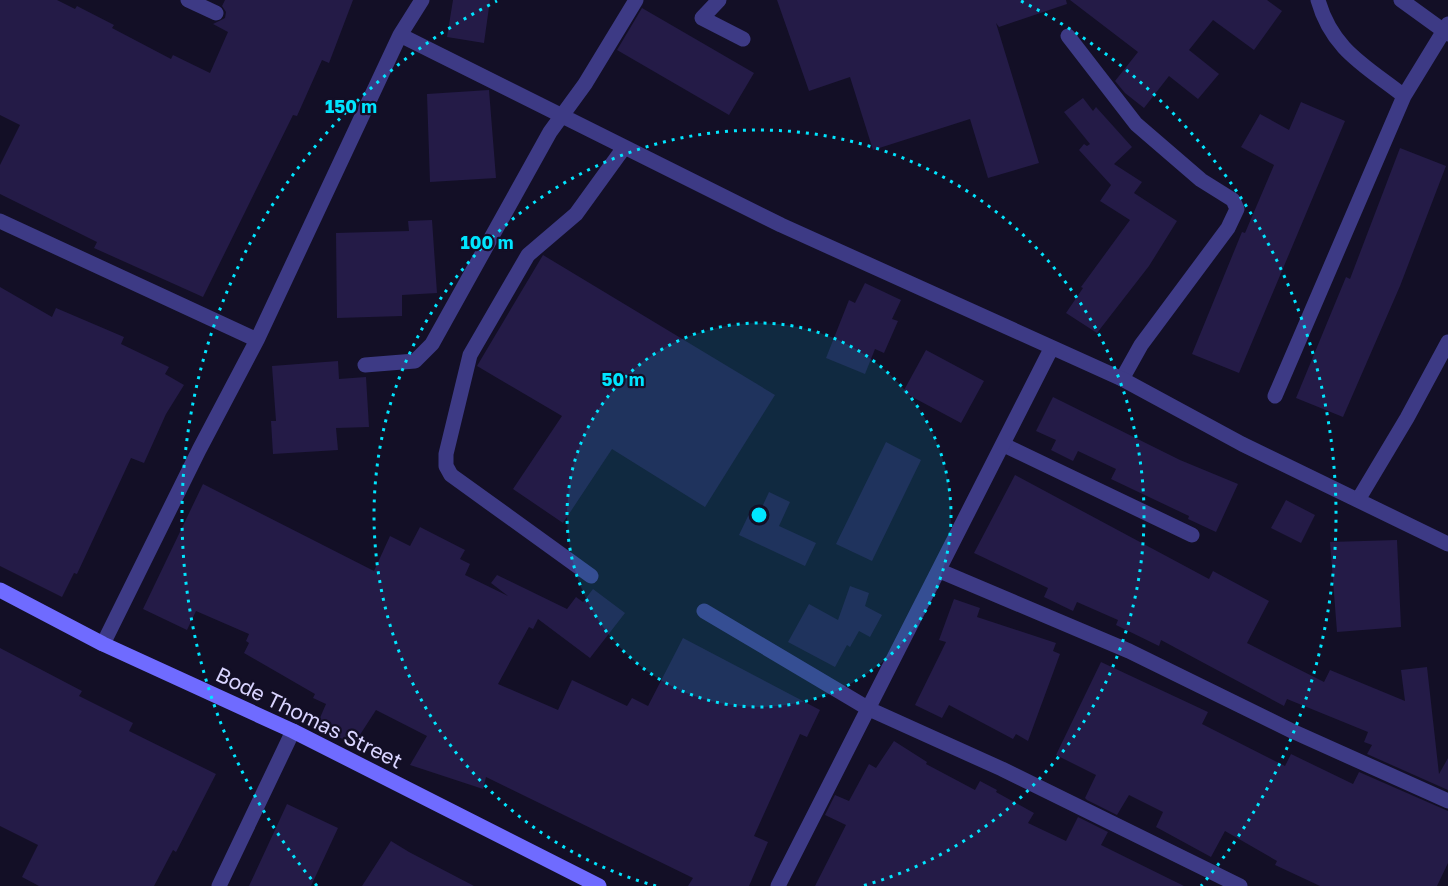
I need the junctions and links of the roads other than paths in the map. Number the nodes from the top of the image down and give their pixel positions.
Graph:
1 (188, 0) edge
2 (422, 0) edge
3 (636, 0) edge
4 (719, 0) edge
5 (1318, 0) edge
6 (1401, 0) edge
7 (216, 13) dead end
8 (1447, 30) edge
9 (400, 35) junction
10 (1068, 36) dead end
11 (743, 39) dead end
12 (1404, 96) junction
13 (560, 117) junction
14 (623, 148) junction
15 (0, 221) edge
16 (257, 340) junction
17 (1448, 342) edge
18 (1051, 349) junction
19 (1443, 364) edge
20 (365, 365) dead end
21 (1122, 379) junction
22 (1275, 396) dead end
23 (1004, 445) junction
24 (1358, 500) junction
25 (1192, 535) dead end
26 (1448, 544) edge
27 (940, 571) junction
28 (591, 576) dead end
29 (0, 590) edge
30 (704, 611) dead end
31 (104, 644) junction
32 (869, 709) junction
33 (293, 731) junction
34 (1448, 801) edge
35 (219, 886) edge
36 (599, 886) edge
37 (778, 886) edge
38 (1240, 886) edge

1 - 7 street
2 - 9 street
3 - 13 street
4 - 11 street
5 - 12 street
6 - 8 street
8 - 12 street
9 - 13 street
9 - 16 street
10 - 21 street
12 - 22 street
13 - 14 street
13 - 20 street
14 - 18 street
14 - 28 street
15 - 16 street
16 - 31 street
17 - 19 street
18 - 21 street
18 - 23 street
19 - 24 street
21 - 24 street
23 - 25 street
23 - 27 street
24 - 26 street
27 - 32 street
27 - 34 street
29 - 31 main road, Bode Thomas Street
30 - 32 street
31 - 33 main road, Bode Thomas Street
32 - 37 street
32 - 38 street
33 - 35 street
33 - 36 main road, Bode Thomas Street

